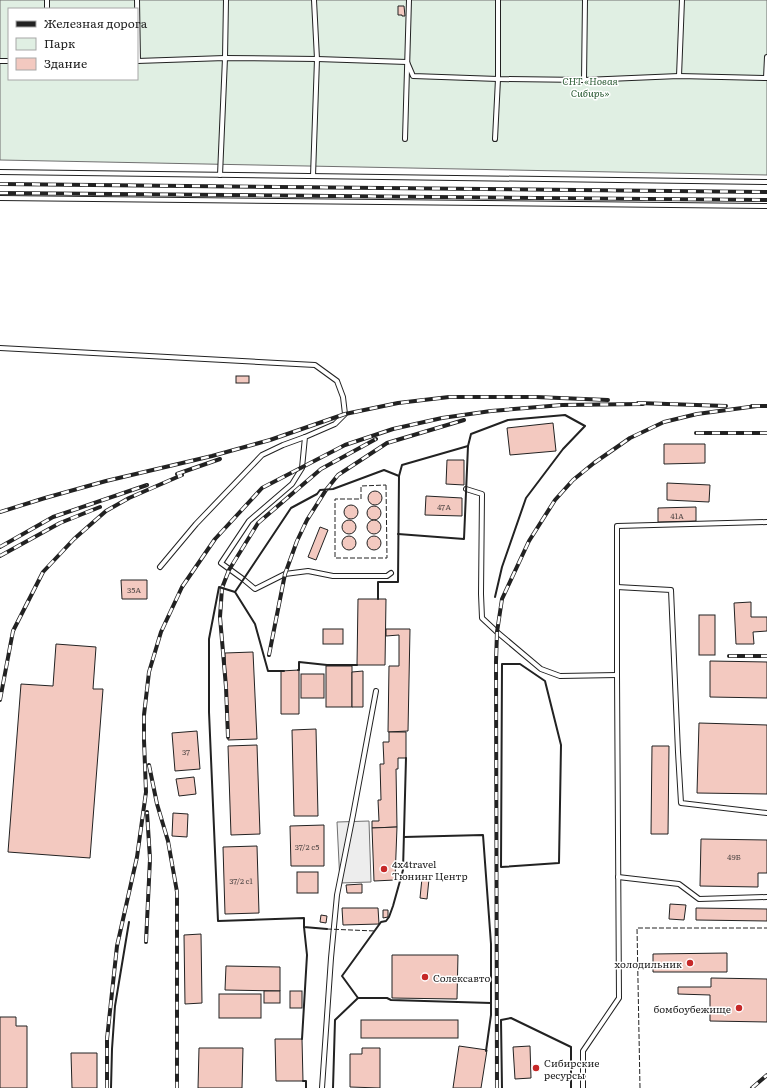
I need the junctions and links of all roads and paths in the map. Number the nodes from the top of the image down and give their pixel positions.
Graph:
1 (226, 0) edge
2 (314, 0) edge
3 (409, 0) edge
4 (498, 0) edge
5 (585, 0) edge
6 (682, 0) edge
7 (767, 57) edge
8 (225, 58) junction
9 (317, 59) junction
10 (138, 61) edge
11 (406, 62) junction
12 (679, 76) junction
13 (766, 78) edge
14 (498, 80) junction
15 (584, 80) junction
16 (404, 139) dead end
17 (495, 139) dead end
18 (0, 172) edge
19 (220, 175) junction
20 (313, 176) junction
21 (767, 182) edge
22 (0, 198) edge
23 (767, 206) edge
24 (0, 348) edge
25 (305, 437) junction
26 (466, 489) dead end
27 (767, 522) edge
28 (160, 567) dead end
29 (391, 573) dead end
30 (617, 587) junction
31 (617, 675) junction
32 (376, 691) dead end
33 (767, 813) edge
34 (618, 877) junction
35 (767, 897) edge
36 (322, 1088) edge
37 (583, 1088) edge

1 - 8 lane
2 - 9 lane
3 - 11 lane
4 - 14 lane
5 - 15 lane
6 - 12 lane
7 - 13 lane
8 - 9 lane
8 - 10 lane
8 - 19 lane
9 - 11 lane
9 - 20 lane
11 - 14 lane
11 - 16 lane
12 - 13 lane
12 - 15 lane
14 - 15 lane
14 - 17 lane
18 - 19 lane
19 - 20 lane
20 - 21 lane
22 - 23 lane
24 - 25 lane
25 - 28 lane
25 - 29 lane
26 - 31 lane
27 - 30 lane
30 - 31 lane
30 - 33 lane
31 - 34 lane
32 - 36 lane
34 - 35 lane
34 - 37 lane

